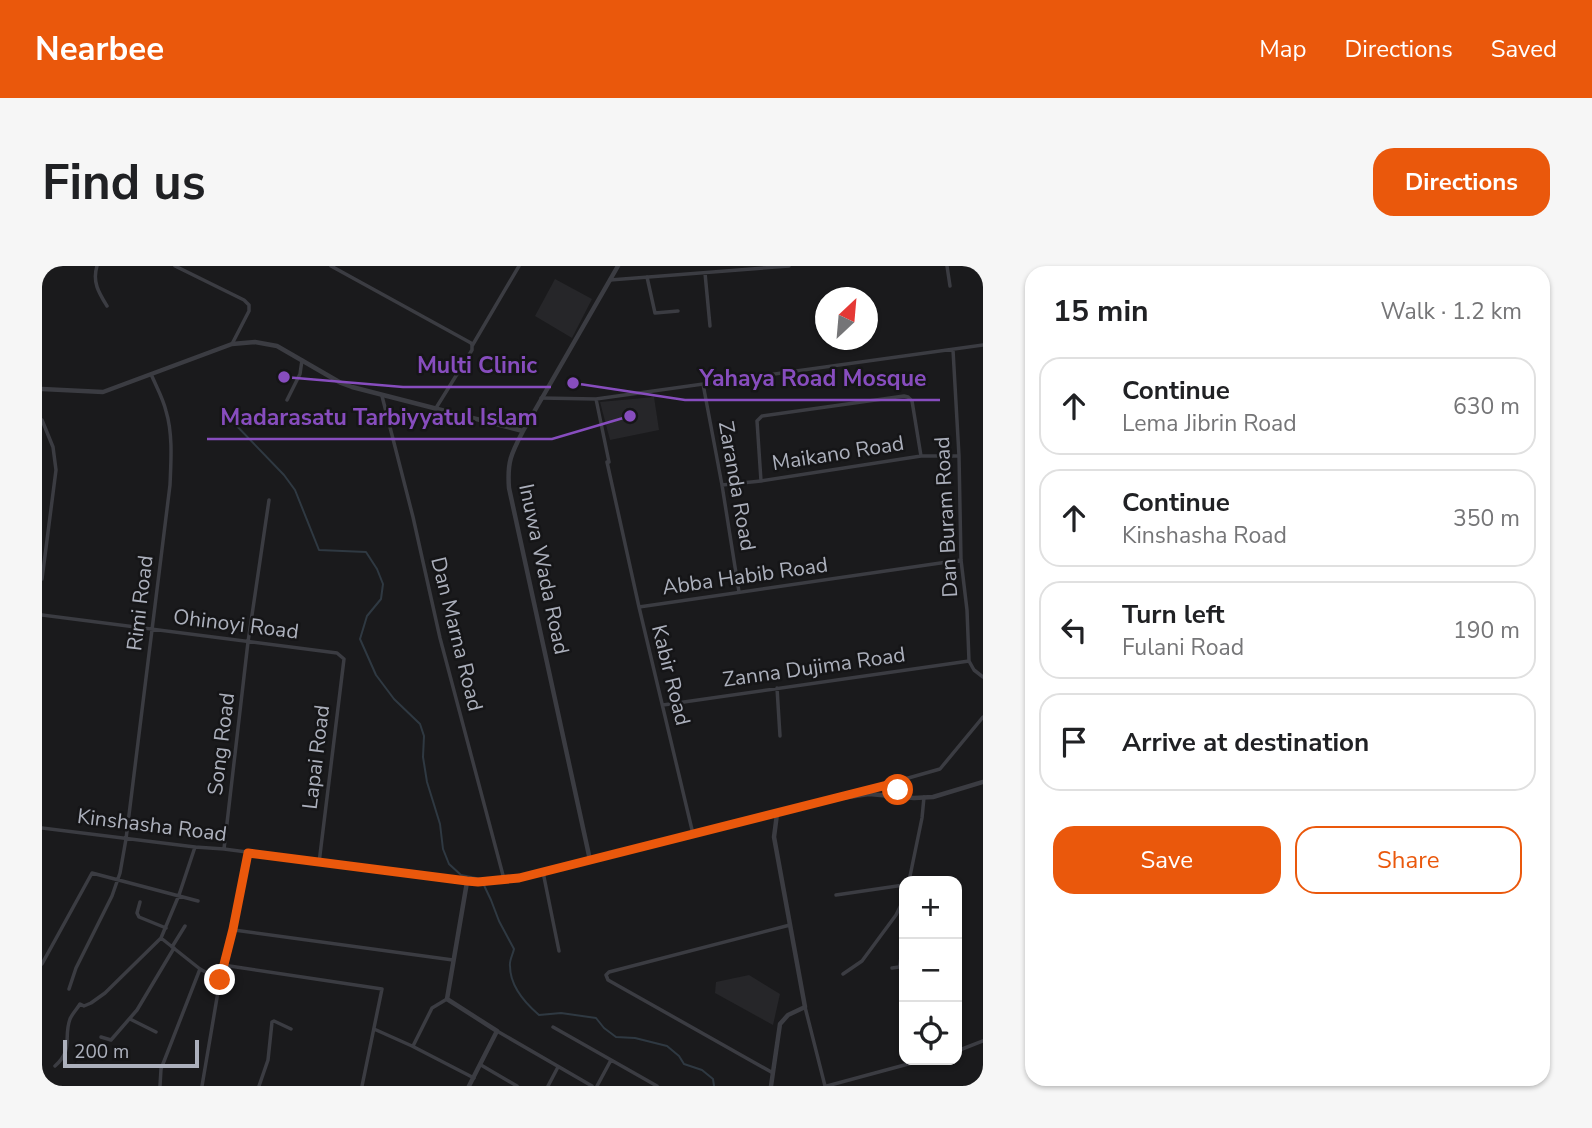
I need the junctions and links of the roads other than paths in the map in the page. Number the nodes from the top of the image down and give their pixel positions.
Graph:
1 (97, 266) edge
2 (175, 266) edge
3 (331, 266) edge
4 (519, 266) edge
5 (618, 266) edge
6 (789, 266) edge
7 (947, 266) edge
8 (705, 273) junction
9 (647, 276) junction
10 (610, 280) junction
11 (950, 286) dead end
12 (107, 306) dead end
13 (678, 311) dead end
14 (710, 326) dead end
15 (232, 344) junction
16 (983, 345) edge
17 (472, 346) junction
18 (953, 350) junction
19 (302, 359) junction
20 (151, 374) junction
21 (703, 384) junction
22 (42, 389) edge
23 (382, 396) junction
24 (541, 398) junction
25 (596, 399) junction
26 (288, 400) dead end
27 (436, 408) junction
28 (42, 420) edge
29 (523, 431) junction
30 (921, 456) junction
31 (959, 456) junction
32 (607, 462) dead end
33 (761, 481) junction
34 (722, 485) junction
35 (269, 500) dead end
36 (961, 560) junction
37 (42, 579) edge
38 (739, 593) junction
39 (639, 607) junction
40 (42, 615) edge
41 (153, 629) junction
42 (248, 642) junction
43 (341, 656) joint
44 (969, 661) junction
45 (983, 677) edge
46 (777, 688) junction
47 (663, 705) junction
48 (983, 717) edge
49 (780, 736) dead end
50 (899, 782) junction
51 (983, 782) edge
52 (904, 797) junction
53 (924, 797) junction
54 (828, 800) junction
55 (778, 814) junction
56 (42, 828) edge
57 (693, 834) junction
58 (126, 839) junction
59 (195, 847) junction
60 (224, 849) junction
61 (248, 853) junction
62 (590, 860) junction
63 (319, 863) junction
64 (543, 872) junction
65 (910, 876) edge
66 (504, 880) junction
67 (117, 881) junction
68 (467, 881) junction
69 (899, 886) edge
70 (179, 895) junction
71 (836, 895) dead end
72 (198, 901) dead end
73 (140, 902) dead end
74 (899, 908) edge
75 (790, 925) junction
76 (185, 926) dead end
77 (166, 928) junction
78 (233, 929) junction
79 (161, 937) junction
80 (903, 939) edge
81 (173, 948) junction
82 (559, 951) dead end
83 (453, 960) junction
84 (42, 964) edge
85 (223, 965) junction
86 (892, 968) dead end
87 (200, 969) junction
88 (843, 974) dead end
89 (220, 980) junction
90 (69, 989) dead end
91 (447, 999) junction
92 (806, 1007) junction
93 (130, 1019) junction
94 (553, 1027) dead end
95 (292, 1029) dead end
96 (374, 1029) junction
97 (497, 1031) junction
98 (156, 1032) dead end
99 (101, 1037) dead end
100 (983, 1041) edge
101 (412, 1046) junction
102 (962, 1049) edge
103 (611, 1060) junction
104 (481, 1065) junction
105 (904, 1065) edge
106 (55, 1066) dead end
107 (558, 1067) junction
108 (773, 1073) junction
109 (474, 1078) junction
110 (160, 1086) edge
111 (202, 1086) edge
112 (260, 1086) edge
113 (362, 1086) edge
114 (469, 1086) edge
115 (517, 1086) edge
116 (548, 1086) edge
117 (595, 1086) edge
118 (657, 1086) edge
119 (771, 1086) edge
120 (826, 1086) edge

1 - 12 street
2 - 15 street
3 - 17 street
4 - 17 street
5 - 10 street, Inuwa Wada Road
6 - 8 street
7 - 11 street
8 - 9 street
8 - 14 street
9 - 10 street
9 - 13 street
10 - 24 street, Inuwa Wada Road
15 - 19 street
15 - 20 street
16 - 18 street
17 - 27 street
18 - 21 street
18 - 31 street, Dan Buram Road
19 - 23 street
19 - 26 street
20 - 22 street
20 - 41 street, Rimi Road
21 - 25 street
21 - 34 street, Zaranda Road
23 - 27 street
23 - 66 street, Dan Marna Road
24 - 25 street
24 - 29 street, Inuwa Wada Road
25 - 39 street, Kabir Road
27 - 29 street
28 - 37 street
29 - 62 street, Inuwa Wada Road
30 - 31 street, Maikano Road
30 - 33 street, Maikano Road
30 - 33 street
31 - 36 street, Dan Buram Road
32 - 39 street, Abba Habib Road
33 - 34 street, Maikano Road
34 - 38 street, Zaranda Road
35 - 42 street, Song Road
36 - 38 street, Abba Habib Road
36 - 44 street, Dan Buram Road
38 - 39 street, Abba Habib Road
39 - 47 street, Kabir Road
40 - 41 street, Ohinoyi Road
41 - 42 street, Ohinoyi Road
41 - 58 street, Rimi Road
42 - 43 street, Ohinoyi Road
42 - 60 street, Song Road
43 - 63 street, Lapai Road
44 - 45 street
44 - 46 street, Zanna Dujima Road
46 - 47 street, Zanna Dujima Road
46 - 49 street
47 - 57 street, Kabir Road
48 - 50 street
50 - 52 street
50 - 54 street
51 - 53 street
52 - 53 street
52 - 54 street
53 - 65 street
54 - 55 street
55 - 57 street
55 - 75 street
56 - 58 street, Kinshasha Road
57 - 62 street
58 - 59 street, Kinshasha Road
58 - 67 street, Rimi Road
59 - 60 street, Kinshasha Road
59 - 70 street
60 - 61 street, Kinshasha Road
61 - 63 street, Kinshasha Road
61 - 78 street
62 - 64 street
63 - 68 street, Kinshasha Road
64 - 66 street
64 - 82 street
66 - 68 street
67 - 70 street
67 - 84 street
67 - 90 street, Rimi Road
68 - 83 street
69 - 71 street
70 - 72 street
70 - 77 street
73 - 77 street
74 - 88 street
75 - 92 street
75 - 108 street
76 - 81 street
77 - 79 street
78 - 83 street
78 - 85 street
79 - 81 street
79 - 106 street
80 - 86 street
81 - 87 street
81 - 93 street
83 - 91 street
85 - 89 street
85 - 96 street
87 - 89 street
87 - 110 street
89 - 111 street
91 - 97 street
91 - 101 street
92 - 108 street
92 - 120 street
93 - 98 street
93 - 99 street
94 - 103 street
95 - 112 street
96 - 101 street
96 - 113 street
97 - 104 street
97 - 107 street
100 - 102 street
101 - 109 street
103 - 117 street
103 - 118 street
104 - 109 street
104 - 115 street
105 - 120 street
107 - 116 street
107 - 117 street
108 - 119 street
109 - 114 street

